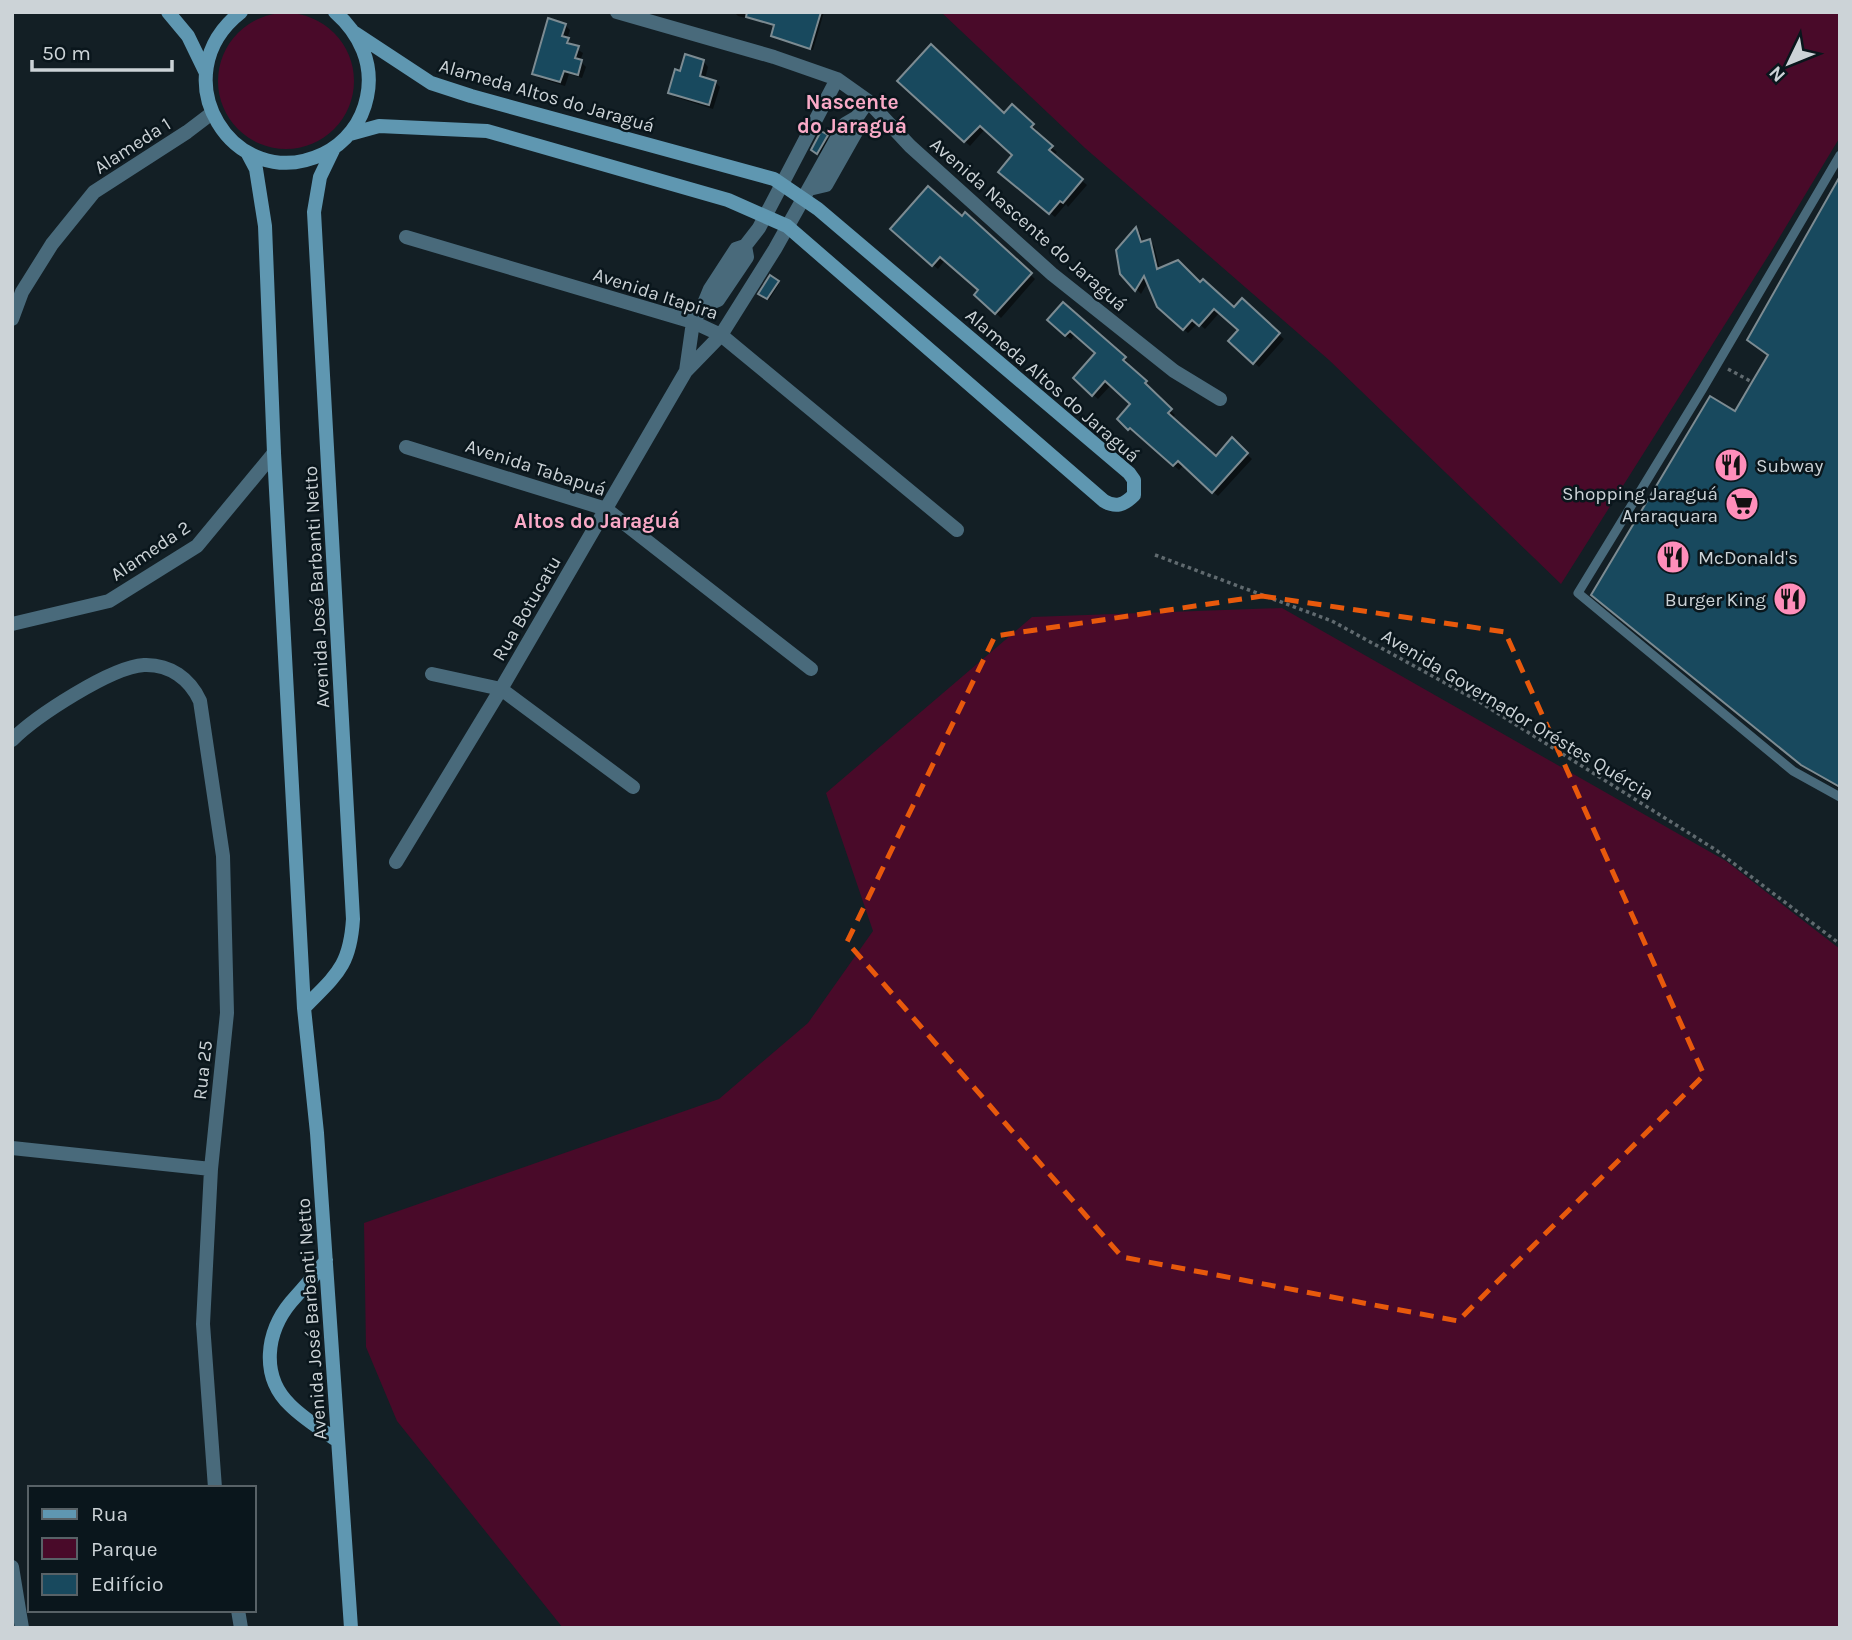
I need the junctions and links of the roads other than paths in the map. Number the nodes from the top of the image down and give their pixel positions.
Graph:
1 (168, 12) edge
2 (241, 12) edge
3 (335, 12) edge
4 (617, 12) edge
5 (355, 33) junction
6 (205, 71) junction
7 (836, 79) junction
8 (868, 101) junction
9 (212, 113) junction
10 (350, 134) junction
11 (333, 150) junction
12 (247, 152) junction
13 (1840, 155) edge
14 (782, 185) junction
15 (806, 194) junction
16 (766, 217) junction
17 (787, 226) junction
18 (406, 237) dead end
19 (12, 319) edge
20 (693, 322) junction
21 (721, 335) junction
22 (686, 371) junction
23 (1220, 399) dead end
24 (405, 447) dead end
25 (274, 453) junction
26 (606, 509) junction
27 (957, 530) dead end
28 (12, 624) edge
29 (811, 669) dead end
30 (432, 674) dead end
31 (502, 689) junction
32 (12, 740) edge
33 (633, 788) dead end
34 (1840, 797) edge
35 (396, 862) dead end
36 (304, 1008) junction
37 (12, 1148) edge
38 (211, 1168) junction
39 (326, 1260) junction
40 (338, 1441) junction
41 (215, 1486) edge
42 (12, 1567) edge
43 (16, 1611) edge
44 (22, 1628) edge
45 (351, 1628) edge

1 - 6 street
2 - 6 street
3 - 5 street
4 - 7 street, Avenida Nascente do Jaraguá
5 - 10 street
5 - 14 street, Alameda Altos do Jaraguá
6 - 9 street
7 - 8 street, Avenida Nascente do Jaraguá
7 - 14 street
8 - 15 street
8 - 23 street, Avenida Nascente do Jaraguá
9 - 12 street
9 - 19 street, Alameda 1
10 - 11 street
10 - 16 street, Alameda Altos do Jaraguá
11 - 12 street
11 - 36 street, Avenida José Barbanti Netto
12 - 25 street, Avenida José Barbanti Netto
13 - 34 lane
14 - 15 street, Alameda Altos do Jaraguá
14 - 16 street
15 - 17 street, Rua Botucatu
15 - 17 street, Alameda Altos do Jaraguá
16 - 17 street, Alameda Altos do Jaraguá
16 - 20 street
17 - 21 street, Rua Botucatu
18 - 20 street, Avenida Itapira
20 - 21 street, Avenida Itapira
20 - 22 street, Rua Botucatu
21 - 22 street, Rua Botucatu
21 - 27 street, Avenida Itapira
22 - 26 street, Rua Botucatu
24 - 26 street, Avenida Tabapuá
25 - 28 street, Alameda 2
25 - 36 street, Avenida José Barbanti Netto
26 - 29 street, Avenida Tabapuá
26 - 31 street, Rua Botucatu
30 - 31 street
31 - 33 street
31 - 35 street, Rua Botucatu
32 - 38 street, Rua 25
36 - 39 street, Avenida José Barbanti Netto
37 - 38 street
38 - 41 street, Rua 25
39 - 40 street, Avenida José Barbanti Netto
39 - 40 street
40 - 45 street, Avenida José Barbanti Netto
42 - 43 street
43 - 44 street

